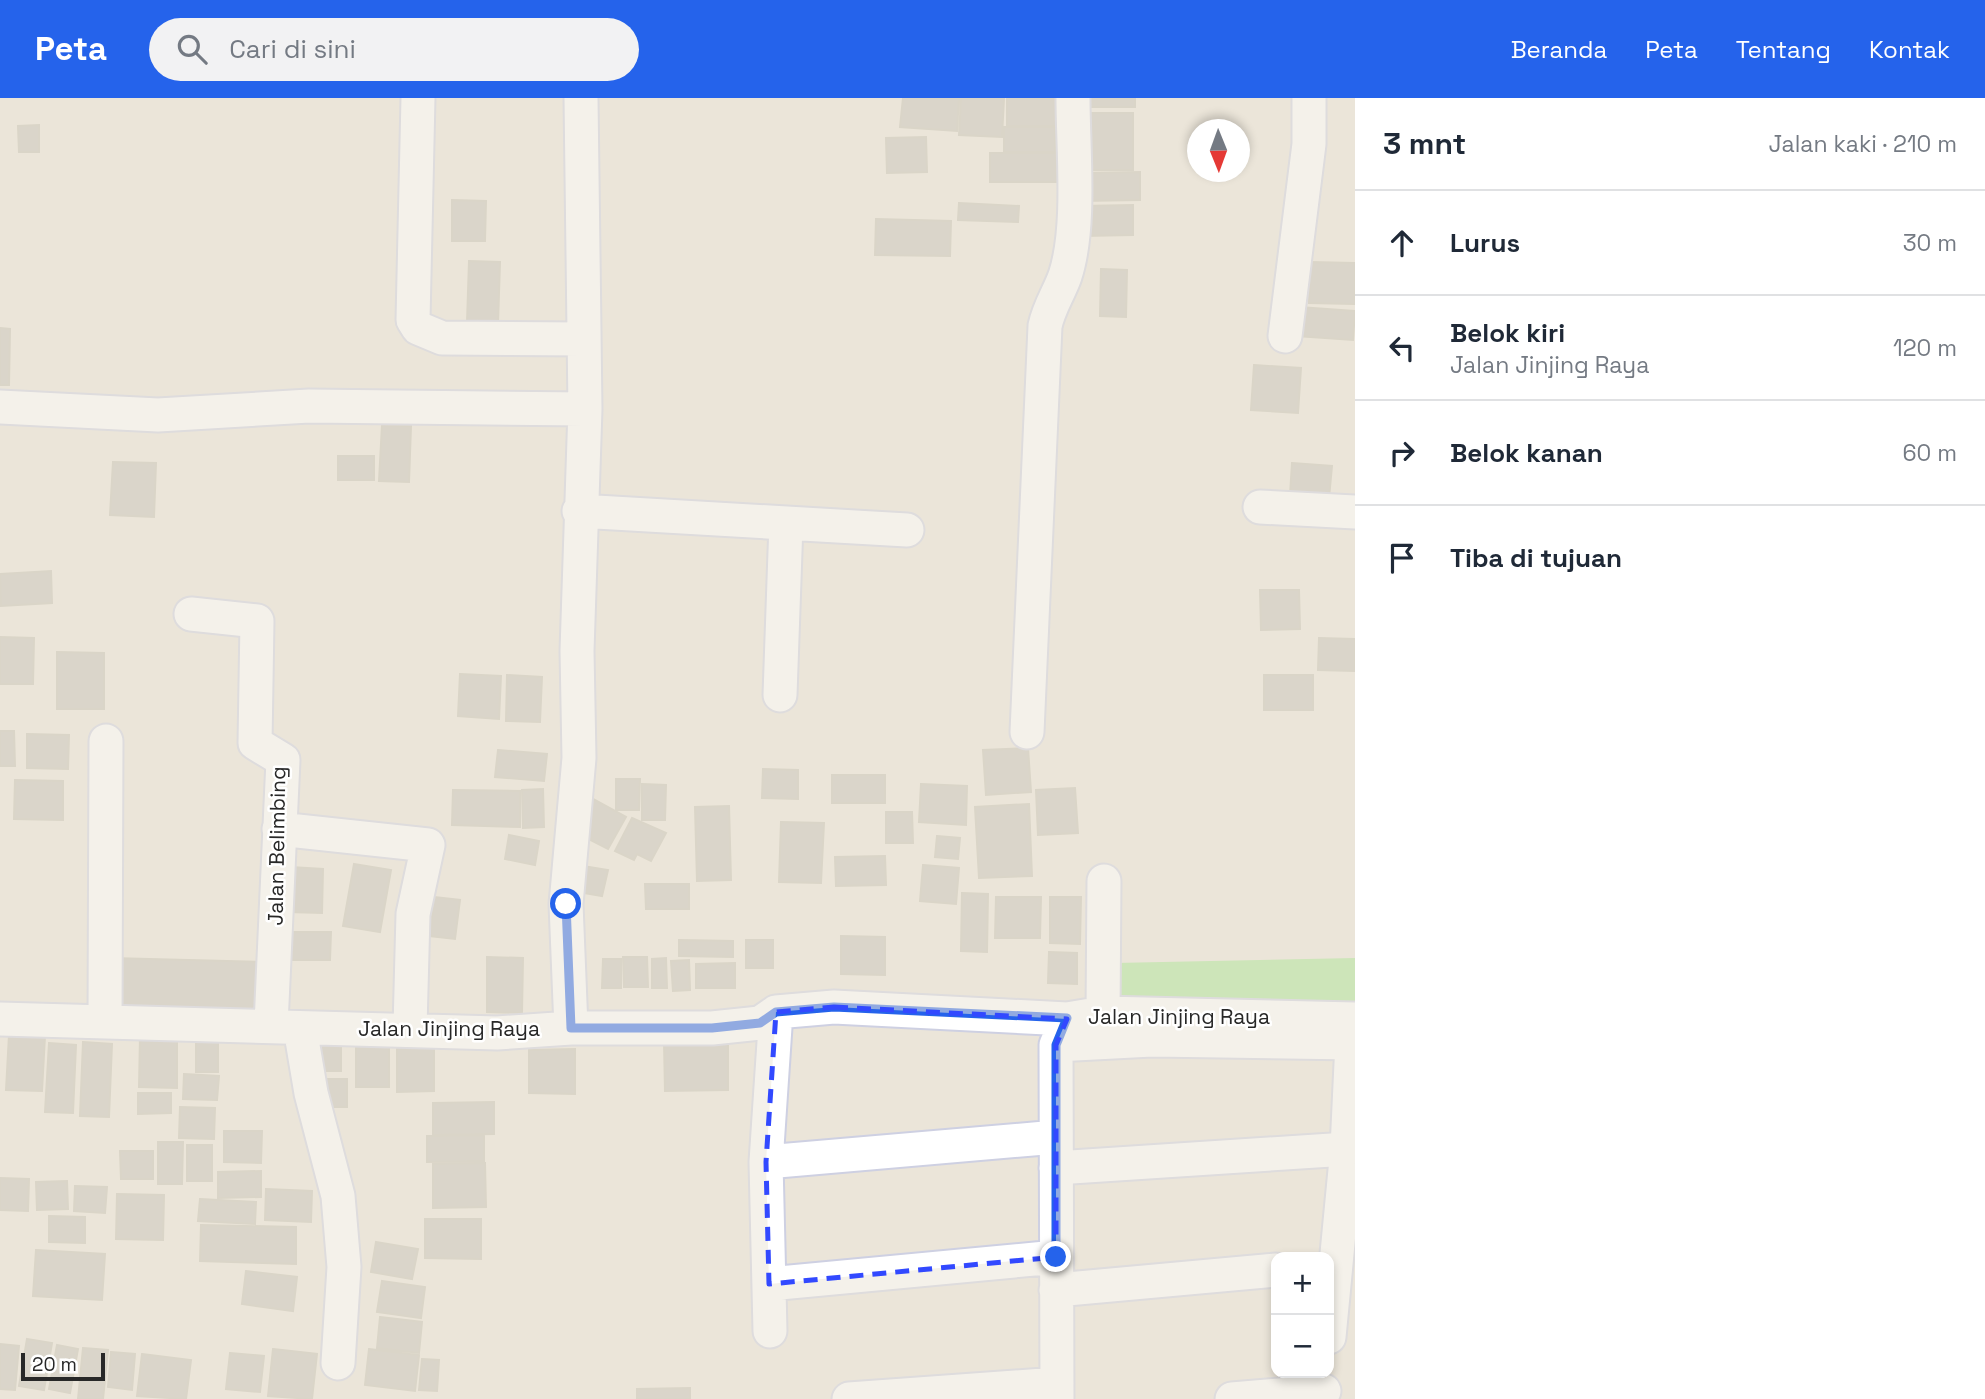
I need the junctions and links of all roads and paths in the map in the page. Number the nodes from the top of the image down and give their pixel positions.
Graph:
1 (418, 98) edge
2 (581, 98) edge
3 (1073, 98) edge
4 (1309, 98) edge
5 (1285, 336) dead end
6 (583, 340) junction
7 (0, 407) edge
8 (585, 408) junction
9 (1260, 507) dead end
10 (579, 511) junction
11 (1355, 512) edge
12 (786, 523) junction
13 (907, 530) dead end
14 (191, 614) dead end
15 (780, 695) dead end
16 (1027, 732) dead end
17 (106, 741) dead end
18 (279, 829) junction
19 (1104, 881) dead end
20 (776, 1012) junction
21 (1102, 1013) junction
22 (0, 1018) edge
23 (105, 1022) junction
24 (286, 1027) junction
25 (410, 1028) junction
26 (571, 1028) junction
27 (1062, 1032) junction
28 (1354, 1035) edge
29 (1347, 1149) junction
30 (1056, 1152) junction
31 (766, 1162) junction
32 (1334, 1252) edge
33 (1056, 1257) junction
34 (1271, 1270) edge
35 (769, 1284) junction
36 (1056, 1290) junction
37 (770, 1331) dead end
38 (338, 1363) dead end
39 (1324, 1388) edge
40 (1057, 1391) edge
41 (849, 1399) edge
42 (1232, 1399) edge

1 - 6 street
2 - 6 street
3 - 16 street
4 - 5 street
6 - 8 street
7 - 8 street
8 - 10 street
9 - 11 street
10 - 12 street
10 - 26 street
12 - 13 street
12 - 15 street
14 - 18 street, Jalan Belimbing
17 - 23 street
18 - 24 street, Jalan Belimbing
18 - 25 street
19 - 21 street
20 - 26 street, Jalan Jinjing Raya
20 - 27 street, Jalan Jinjing Raya
20 - 31 street
21 - 27 street, Jalan Jinjing Raya
21 - 28 street, Jalan Jinjing Raya
22 - 23 street, Jalan Jinjing Raya
23 - 24 street, Jalan Jinjing Raya
24 - 25 street, Jalan Jinjing Raya
24 - 38 street, Jalan Belimbing
25 - 26 street, Jalan Jinjing Raya
27 - 28 street
27 - 30 street
28 - 29 street
29 - 30 street
29 - 32 street
30 - 31 street
30 - 33 street
31 - 35 street
33 - 35 street
33 - 36 street
34 - 36 street
35 - 37 street
36 - 40 street
39 - 42 street
40 - 41 street

